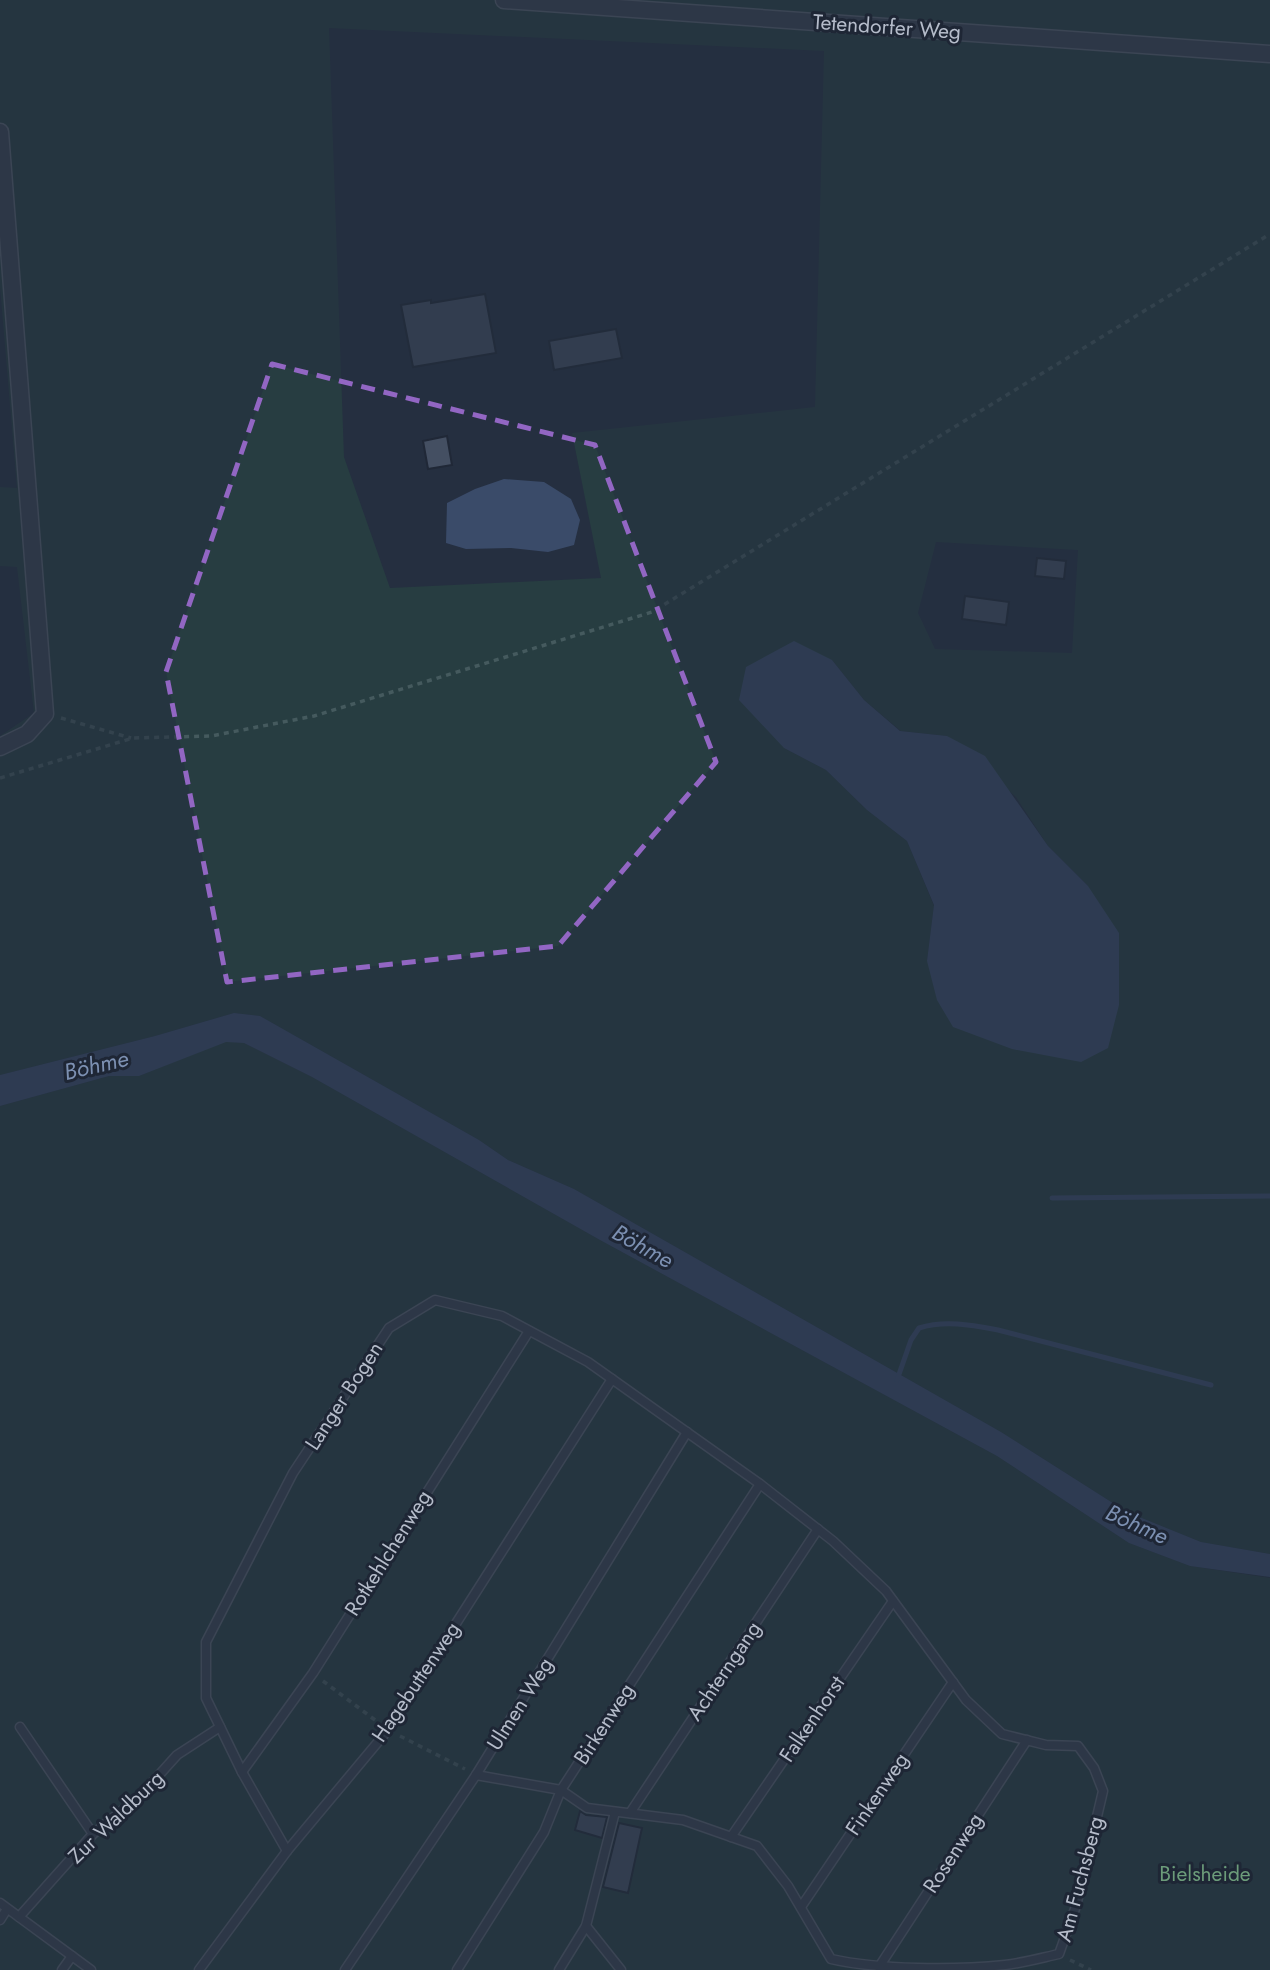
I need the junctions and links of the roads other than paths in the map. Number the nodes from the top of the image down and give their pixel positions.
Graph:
1 (504, 0) edge
2 (1270, 54) edge
3 (0, 132) edge
4 (0, 747) edge
5 (529, 1331) junction
6 (612, 1379) junction
7 (687, 1432) junction
8 (760, 1484) junction
9 (818, 1529) junction
10 (892, 1601) junction
11 (953, 1682) junction
12 (20, 1727) dead end
13 (220, 1727) junction
14 (1027, 1740) junction
15 (243, 1772) junction
16 (476, 1775) junction
17 (561, 1790) junction
18 (615, 1812) junction
19 (630, 1813) junction
20 (93, 1834) junction
21 (731, 1836) junction
22 (287, 1851) junction
23 (4, 1906) edge
24 (801, 1907) junction
25 (19, 1917) junction
26 (0, 1920) edge
27 (586, 1926) junction
28 (72, 1956) junction
29 (879, 1966) junction
30 (62, 1970) edge
31 (91, 1970) edge
32 (199, 1970) edge
33 (345, 1970) edge
34 (457, 1970) edge
35 (559, 1970) edge
36 (621, 1970) edge

1 - 2 street, Tetendorfer Weg
3 - 4 street
5 - 6 lane, Langer Bogen
5 - 13 lane, Langer Bogen
5 - 15 lane, Rotkehlchenweg
6 - 7 lane, Langer Bogen
6 - 22 lane, Hagebuttenweg
7 - 8 lane, Langer Bogen
7 - 16 lane, Ulmen Weg
8 - 9 lane, Am Fuchsberg
8 - 17 lane, Birkenweg
9 - 10 lane, Am Fuchsberg
9 - 19 lane, Achterngang
10 - 11 lane, Am Fuchsberg
10 - 21 lane, Falkenhorst
11 - 14 lane, Am Fuchsberg
11 - 24 lane, Finkenweg
12 - 20 lane
13 - 15 lane, Langer Bogen
13 - 20 lane, Zur Waldburg
14 - 29 lane, Rosenweg
14 - 29 lane, Am Fuchsberg
15 - 22 lane, Langer Bogen
16 - 17 lane, Am Fuchsberg
16 - 33 lane, Ulmen Weg
17 - 18 lane, Am Fuchsberg
17 - 34 lane, Birkenweg
18 - 19 lane, Am Fuchsberg
18 - 27 lane
19 - 21 lane, Am Fuchsberg
20 - 25 lane, Zur Waldburg
21 - 24 lane, Am Fuchsberg
22 - 32 lane, Hagebuttenweg
23 - 25 lane
23 - 26 lane
24 - 29 lane, Am Fuchsberg
25 - 28 lane
27 - 35 lane
27 - 36 lane
28 - 30 lane
28 - 31 lane

